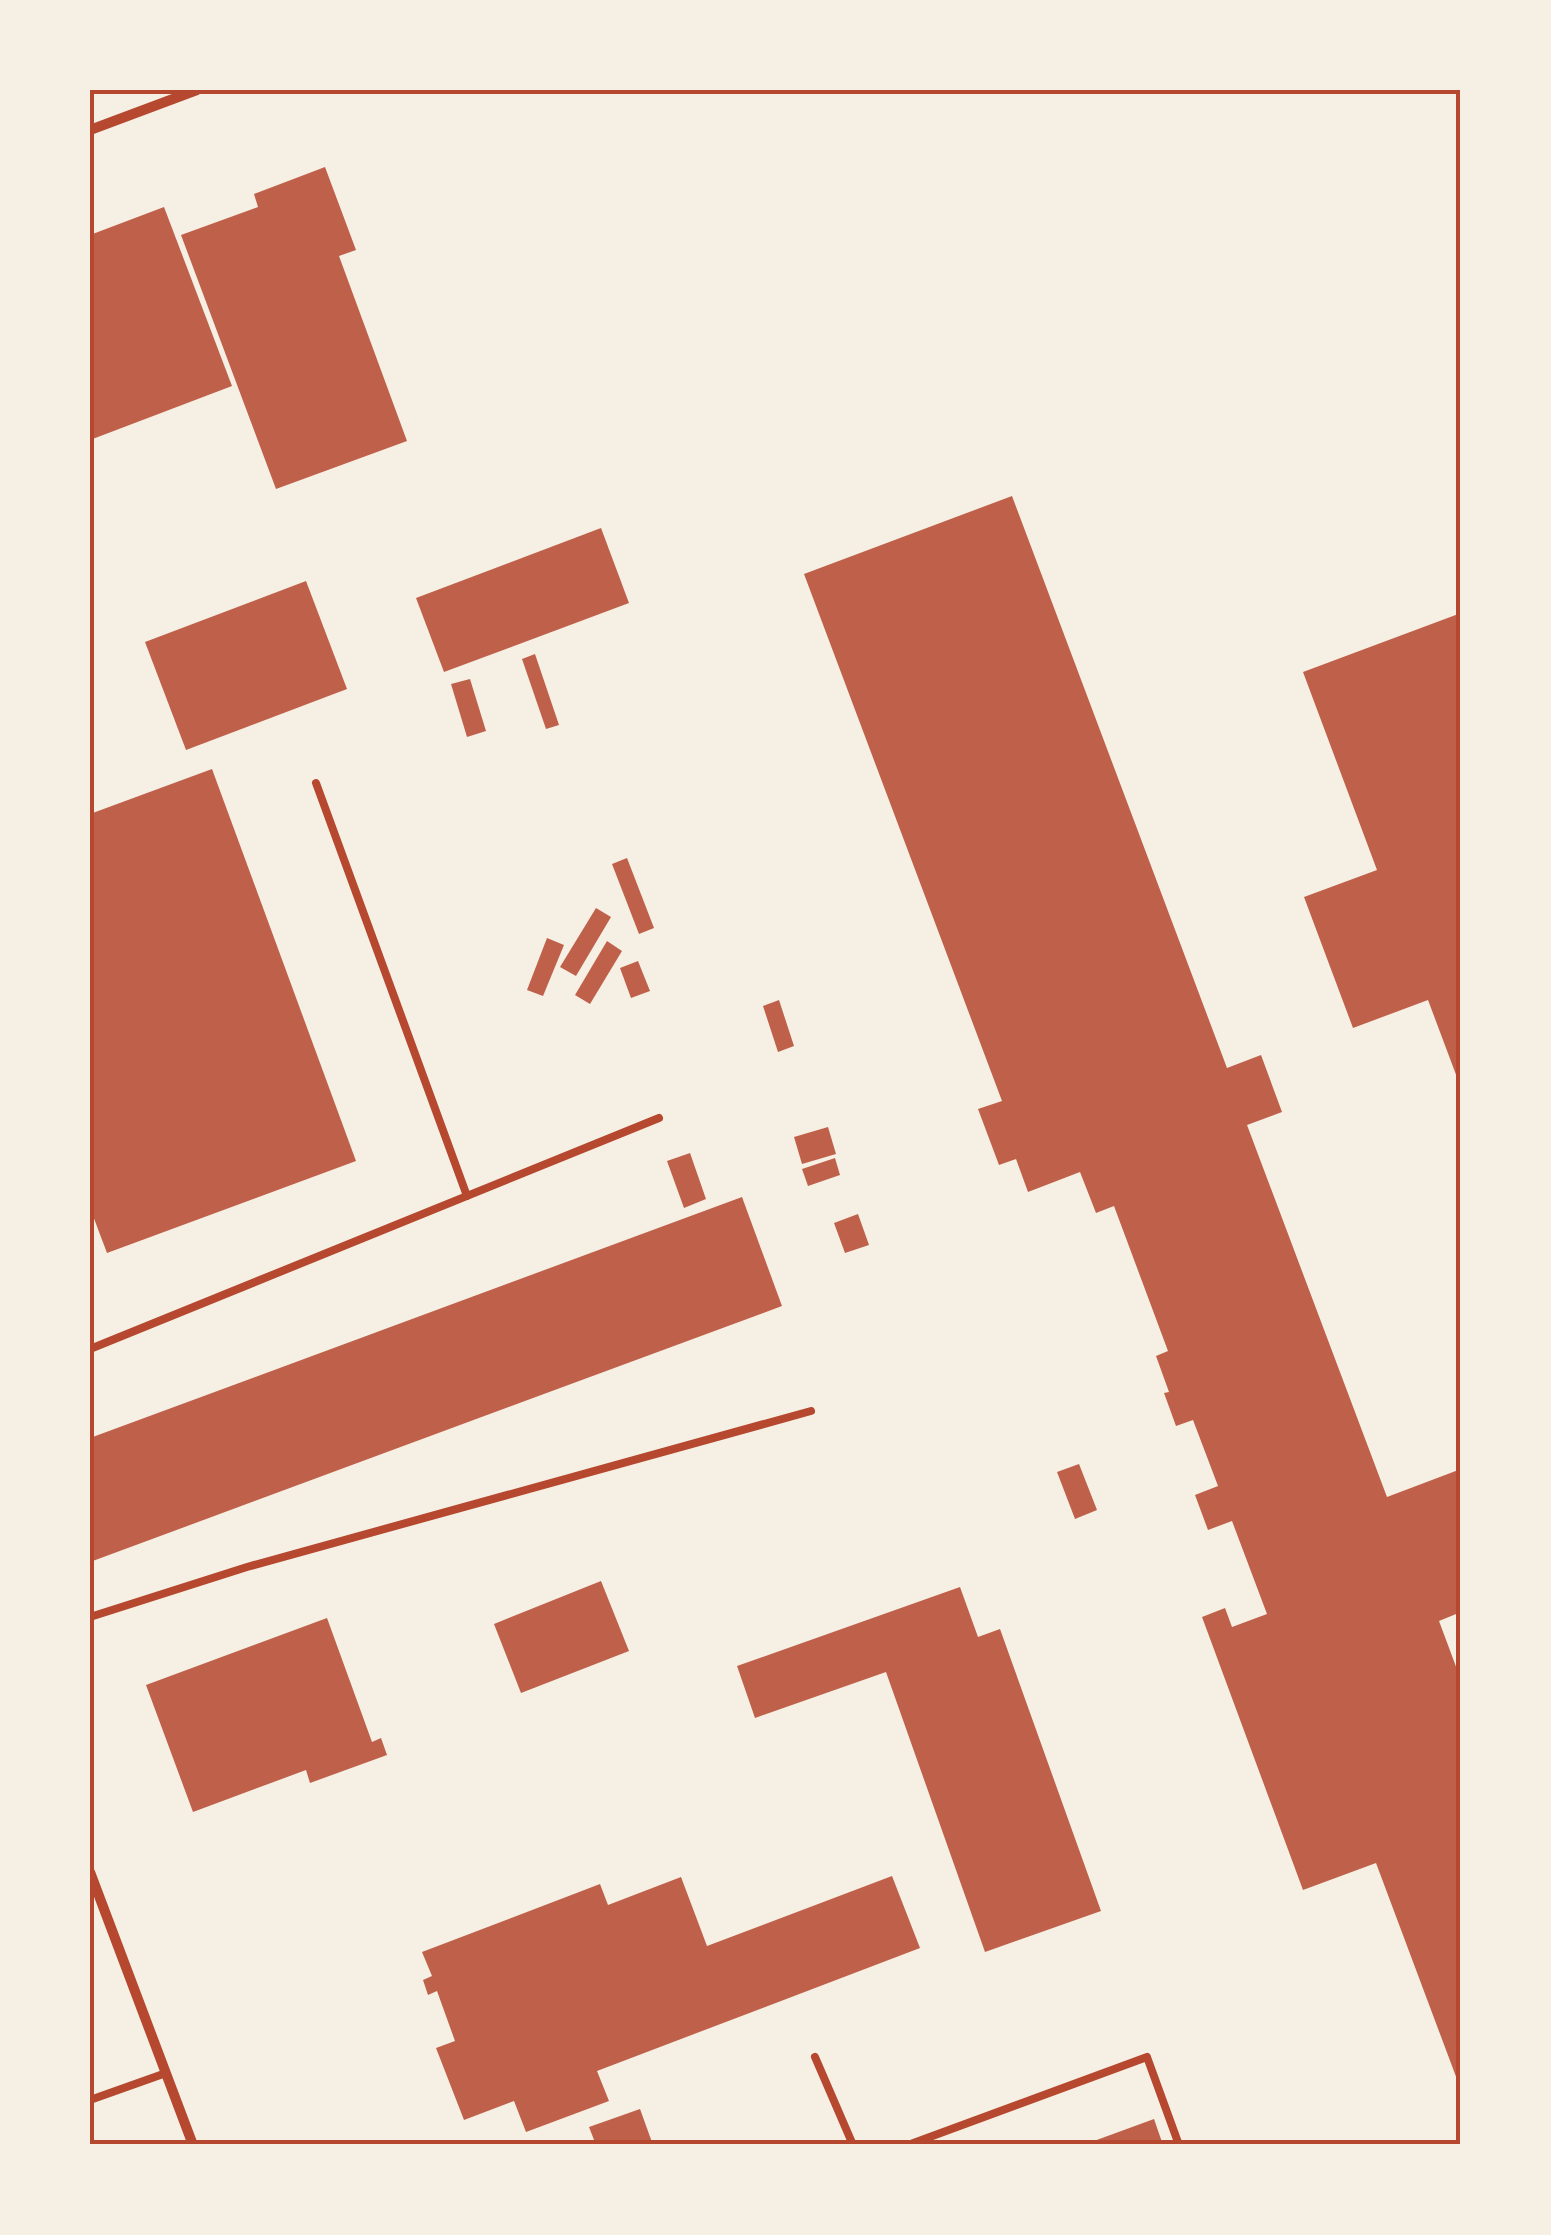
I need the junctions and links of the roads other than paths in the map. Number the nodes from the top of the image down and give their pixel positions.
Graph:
1 (197, 90) edge
2 (90, 130) edge
3 (316, 783) dead end
4 (659, 1118) dead end
5 (467, 1196) junction
6 (90, 1349) edge
7 (811, 1411) dead end
8 (90, 1617) edge
9 (90, 1872) edge
10 (815, 2057) dead end
11 (166, 2073) junction
12 (90, 2100) edge
13 (193, 2145) edge
14 (854, 2145) edge
15 (908, 2145) edge
16 (1179, 2145) edge

1 - 2 street
3 - 5 lane
4 - 5 lane
5 - 6 lane
7 - 8 lane
9 - 11 street
10 - 14 lane
11 - 12 lane
11 - 13 street
15 - 16 lane

